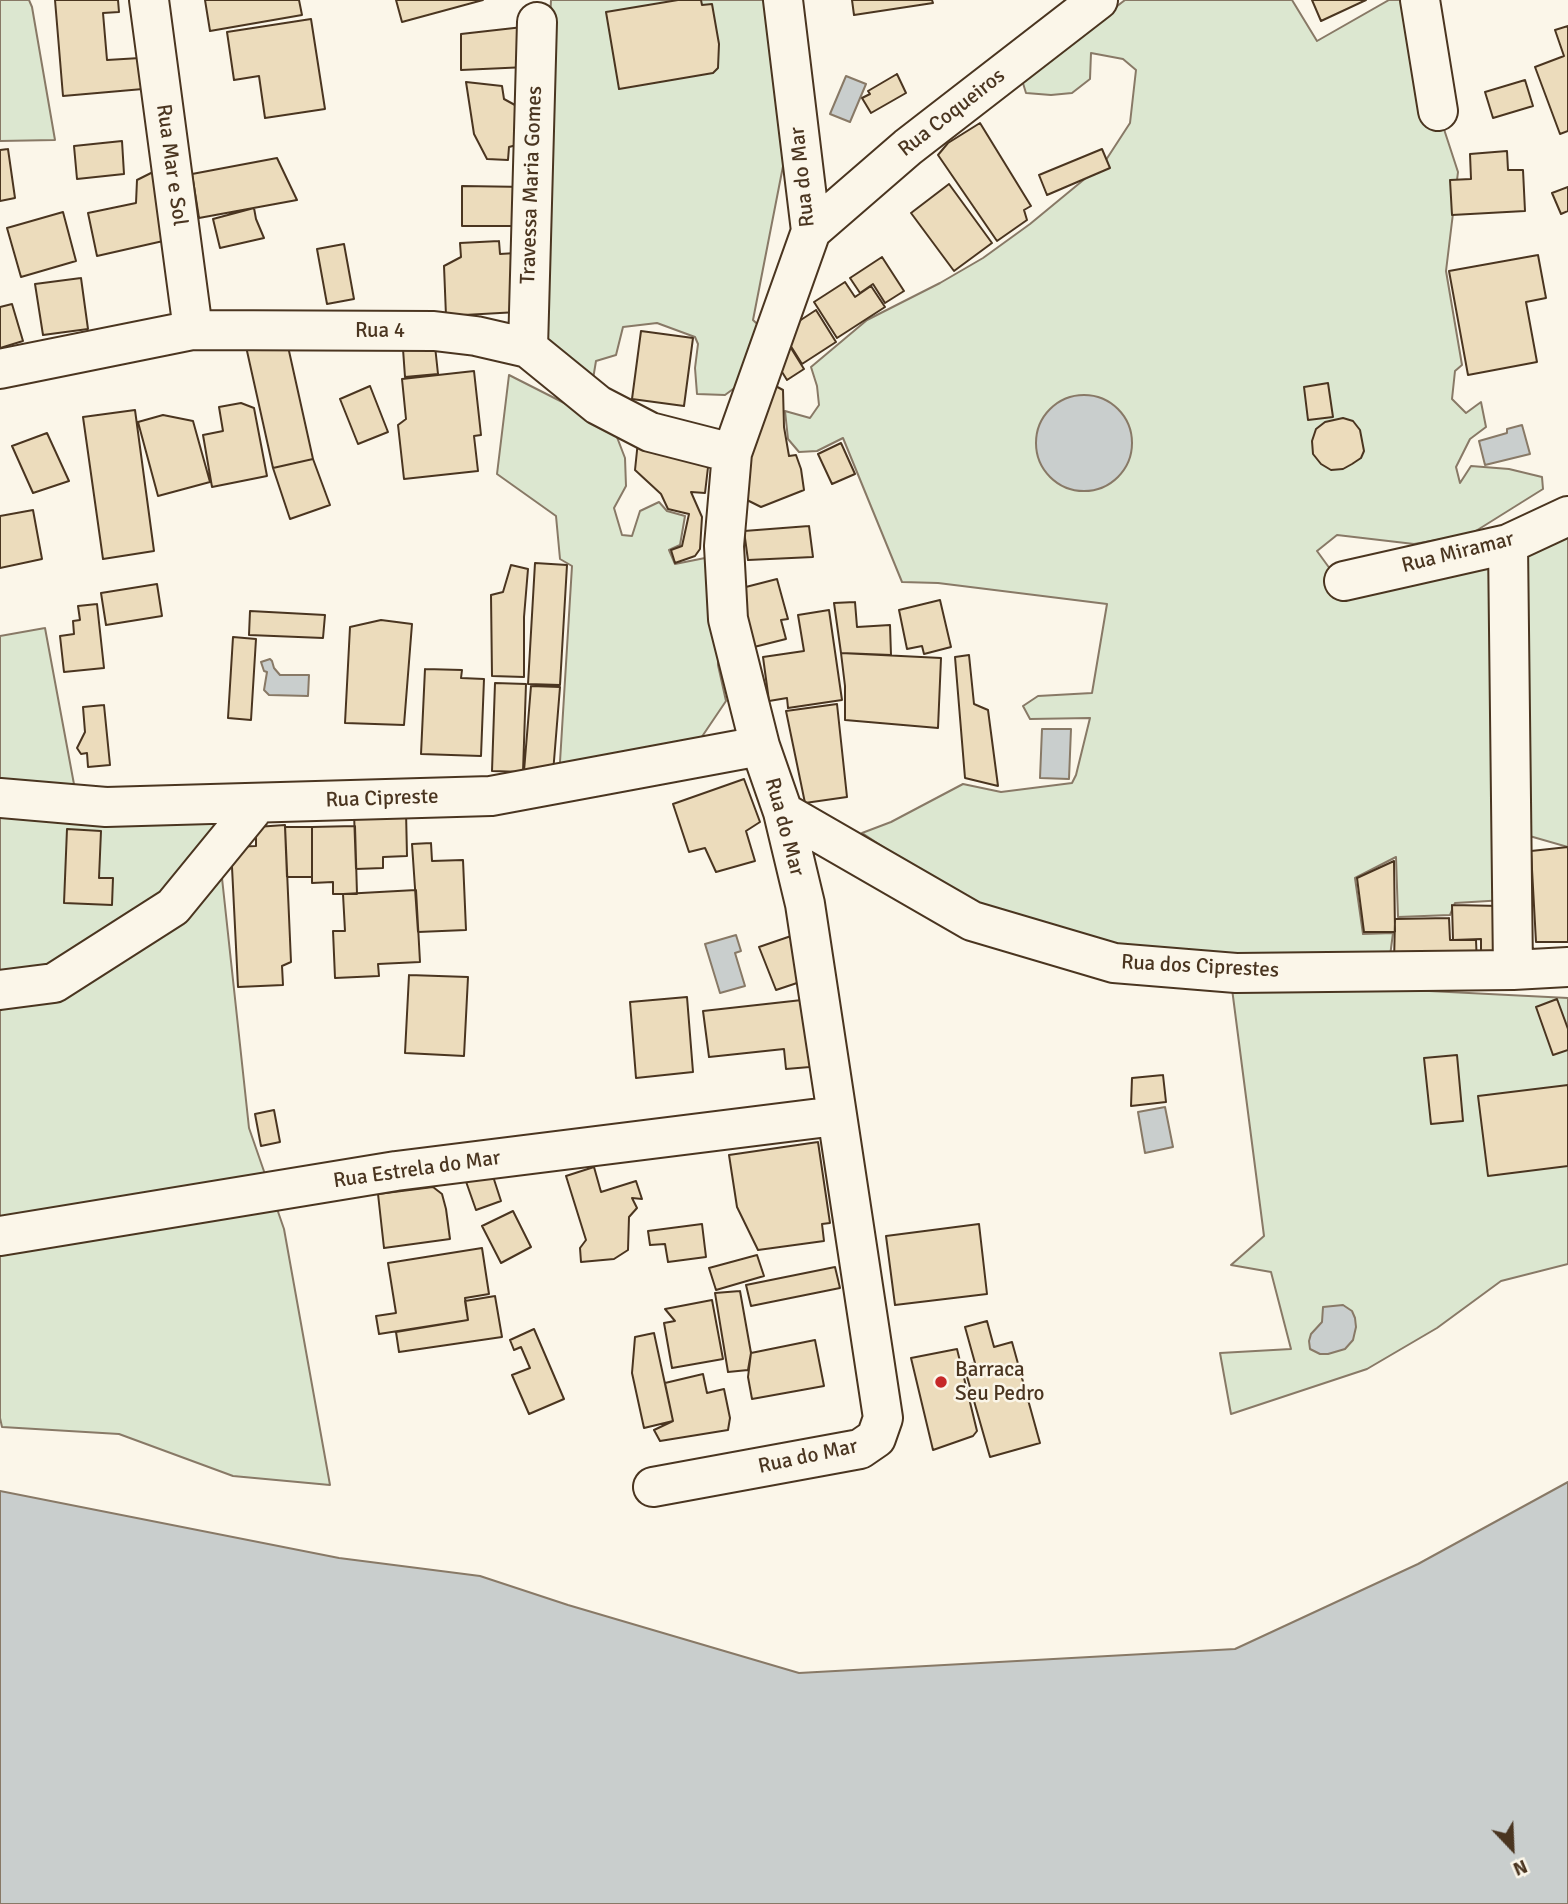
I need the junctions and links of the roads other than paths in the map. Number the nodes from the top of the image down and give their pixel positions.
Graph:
1 (149, 0) edge
2 (783, 0) edge
3 (1098, 0) edge
4 (1420, 0) edge
5 (537, 22) dead end
6 (1438, 111) dead end
7 (811, 231) junction
8 (193, 330) junction
9 (527, 348) junction
10 (0, 369) edge
11 (732, 453) junction
12 (1568, 516) edge
13 (1508, 544) junction
14 (1344, 581) dead end
15 (760, 746) junction
16 (0, 798) edge
17 (258, 803) junction
18 (783, 812) junction
19 (1568, 967) edge
20 (1513, 970) junction
21 (0, 990) edge
22 (836, 1116) junction
23 (0, 1236) edge
24 (653, 1487) dead end

1 - 8 street, Rua Mar e Sol
2 - 7 street, Rua do Mar
3 - 7 street, Rua Coqueiros
4 - 6 street
5 - 9 street, Travessa Maria Gomes
7 - 11 street, Rua do Mar
8 - 9 street, Rua 4
8 - 10 street, Rua 4
9 - 11 street, Rua 4
11 - 15 street, Rua do Mar
12 - 13 street, Rua Miramar
13 - 14 street, Rua Miramar
13 - 20 street
15 - 17 street, Rua Cipreste
15 - 18 street, Rua do Mar
16 - 17 street, Rua Cipreste
17 - 21 street
18 - 20 street, Rua dos Ciprestes
18 - 22 street, Rua do Mar
19 - 20 street, Rua dos Ciprestes
22 - 23 street, Rua Estrela do Mar
22 - 24 street, Rua do Mar

